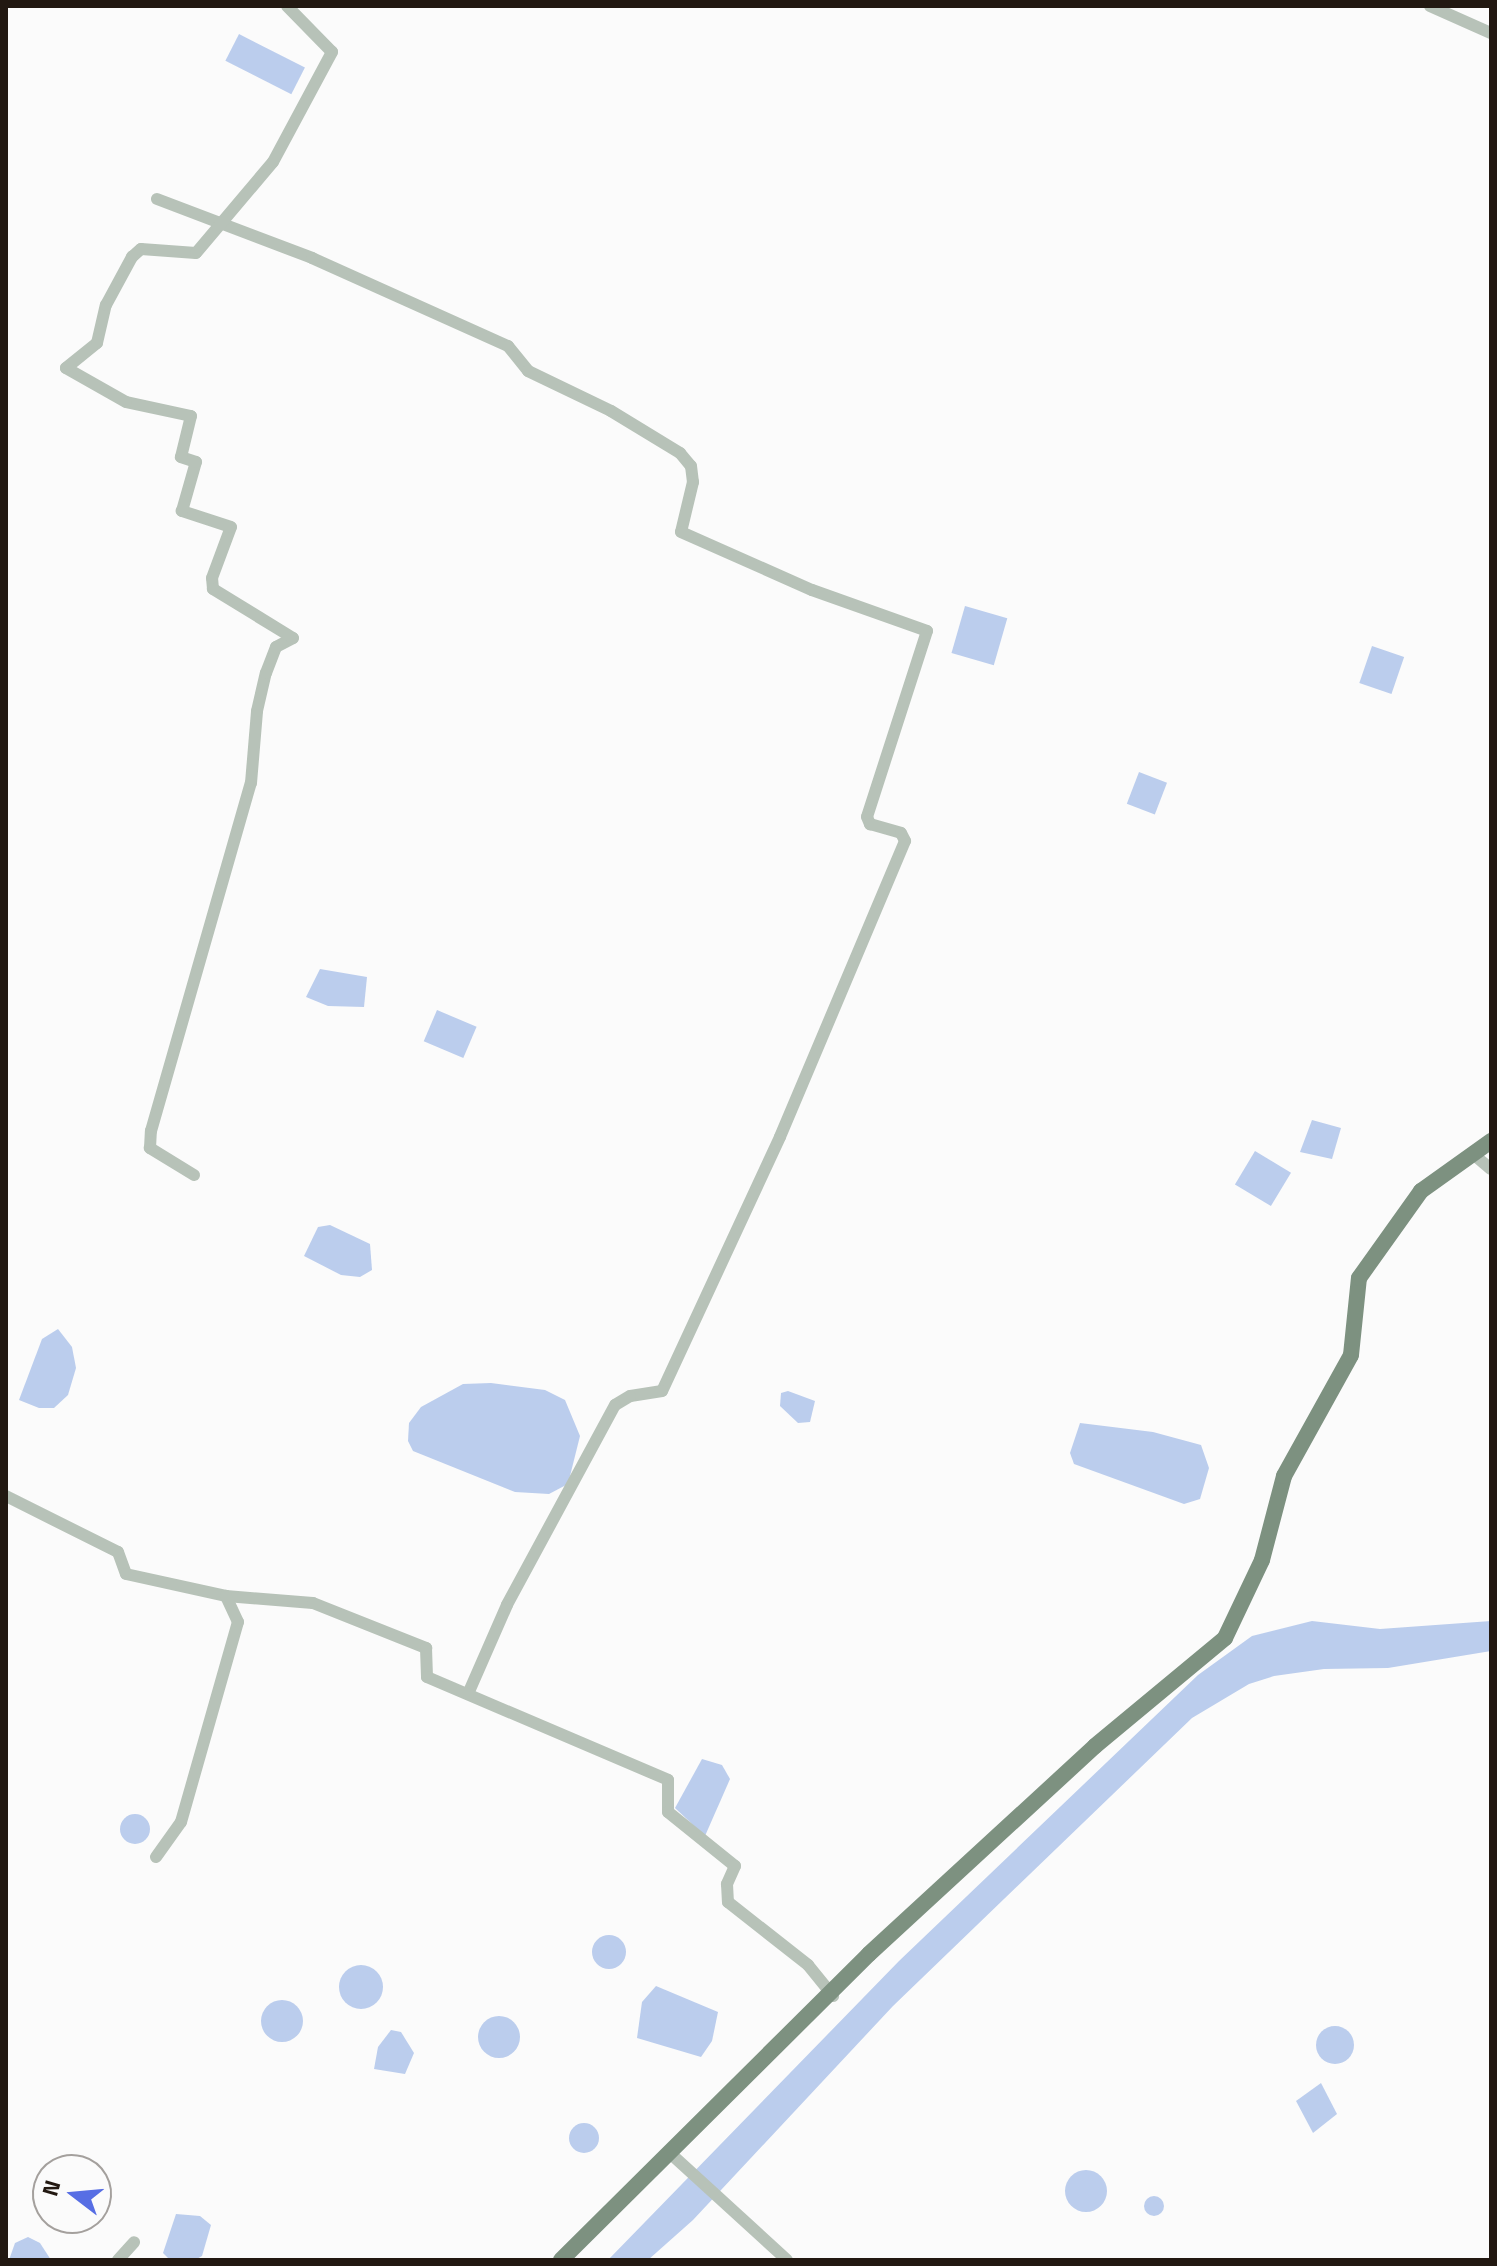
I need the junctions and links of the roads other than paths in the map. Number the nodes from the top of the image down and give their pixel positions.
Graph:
1 (287, 6) edge
2 (1430, 6) edge
3 (1491, 33) edge
4 (157, 199) dead end
5 (224, 225) junction
6 (1491, 1141) edge
7 (1473, 1154) junction
8 (1491, 1169) edge
9 (194, 1175) dead end
10 (6, 1496) edge
11 (226, 1596) junction
12 (468, 1694) junction
13 (156, 1857) dead end
14 (833, 1996) junction
15 (671, 2154) junction
16 (134, 2242) dead end
17 (118, 2260) edge
18 (561, 2260) edge
19 (787, 2260) edge

1 - 5 street
2 - 3 street
4 - 5 street
5 - 9 street
5 - 12 street
6 - 7 main road
7 - 8 street
7 - 14 main road
10 - 11 street
11 - 12 street
11 - 13 street
12 - 14 street
14 - 15 main road
15 - 18 main road
15 - 19 street
16 - 17 street

